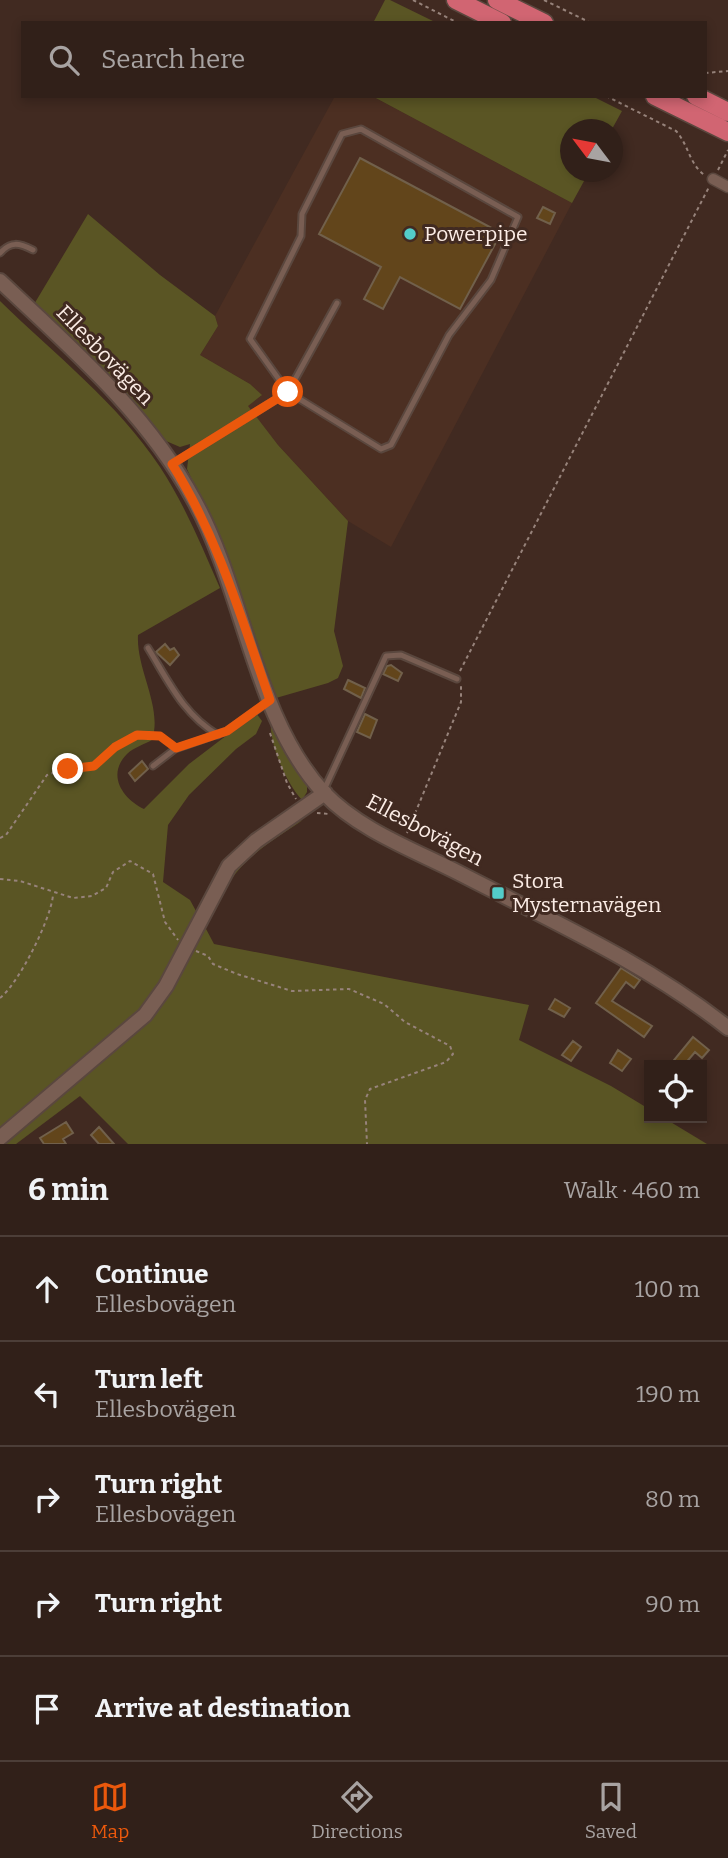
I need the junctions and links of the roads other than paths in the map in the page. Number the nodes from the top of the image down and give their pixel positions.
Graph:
1 (456, 0) edge
2 (497, 0) edge
3 (498, 21) edge
4 (540, 21) edge
5 (659, 98) edge
6 (700, 98) edge
7 (728, 112) edge
8 (728, 132) edge
9 (713, 179) road end
10 (728, 187) edge
11 (33, 250) dead end
12 (0, 253) edge
13 (0, 281) edge
14 (337, 303) dead end
15 (288, 392) junction
16 (172, 464) junction
17 (148, 648) dead end
18 (457, 679) road end
19 (268, 702) junction
20 (218, 735) junction
21 (153, 766) dead end
22 (324, 792) junction
23 (728, 1028) edge
24 (0, 1138) edge

1 - 3 highway
2 - 4 highway
5 - 8 highway
6 - 7 highway
9 - 10 street
11 - 12 lane
13 - 16 main road, Ellesbovägen
14 - 15 lane
15 - 15 lane
15 - 16 lane
16 - 19 main road, Ellesbovägen
17 - 20 lane
18 - 22 lane
19 - 20 lane
19 - 22 main road, Ellesbovägen
20 - 21 lane
22 - 23 main road, Ellesbovägen
22 - 24 main road

